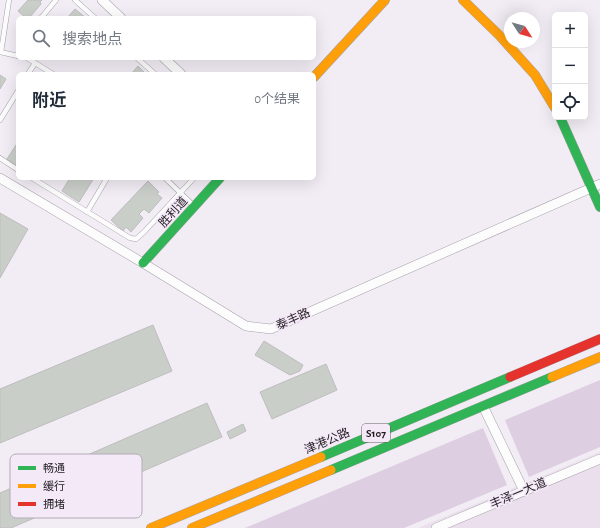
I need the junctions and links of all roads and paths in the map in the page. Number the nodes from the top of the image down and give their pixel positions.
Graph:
1 (9, 0) edge
2 (56, 0) edge
3 (75, 0) edge
4 (102, 0) edge
5 (376, 0) edge
6 (384, 0) edge
7 (463, 0) edge
8 (43, 16) edge
9 (93, 16) edge
10 (119, 16) edge
11 (1, 52) edge
12 (16, 56) edge
13 (31, 60) edge
14 (140, 60) edge
15 (166, 60) edge
16 (35, 62) junction
17 (29, 72) edge
18 (50, 72) edge
19 (153, 72) edge
20 (179, 72) edge
21 (310, 72) edge
22 (316, 74) edge
23 (16, 94) edge
24 (552, 103) edge
25 (0, 120) edge
26 (561, 120) edge
27 (0, 158) edge
28 (16, 169) edge
29 (0, 178) edge
30 (35, 180) edge
31 (106, 180) edge
32 (166, 180) edge
33 (192, 180) edge
34 (210, 180) edge
35 (218, 180) edge
36 (600, 184) edge
37 (590, 188) junction
38 (180, 193) junction
39 (192, 204) junction
40 (600, 207) edge
41 (87, 212) junction
42 (140, 261) junction
43 (600, 339) edge
44 (600, 357) edge
45 (483, 406) junction
46 (600, 459) edge
47 (524, 491) junction
48 (151, 528) edge
49 (192, 528) edge
50 (436, 528) edge

1 - 11 lane
2 - 8 lane
3 - 9 lane
4 - 10 street
5 - 21 main road
6 - 22 main road
7 - 24 main road
11 - 12 lane
13 - 16 lane
14 - 19 lane
15 - 20 street
16 - 17 lane
16 - 18 lane
23 - 25 lane
26 - 37 main road
27 - 28 lane
29 - 42 street, 泰丰路
30 - 41 lane
31 - 41 lane
32 - 38 lane
33 - 38 lane
34 - 39 main road, 胜利道
35 - 39 main road, 胜利道
36 - 37 street, 泰丰路
37 - 40 main road
37 - 42 street, 泰丰路
38 - 39 lane
38 - 41 lane
39 - 42 main road, 胜利道
43 - 48 main road, 津港公路 / S107
44 - 45 main road, S107
45 - 47 street
45 - 49 main road, S107
46 - 47 street, 丰泽一大道
47 - 50 street, 丰泽一大道

